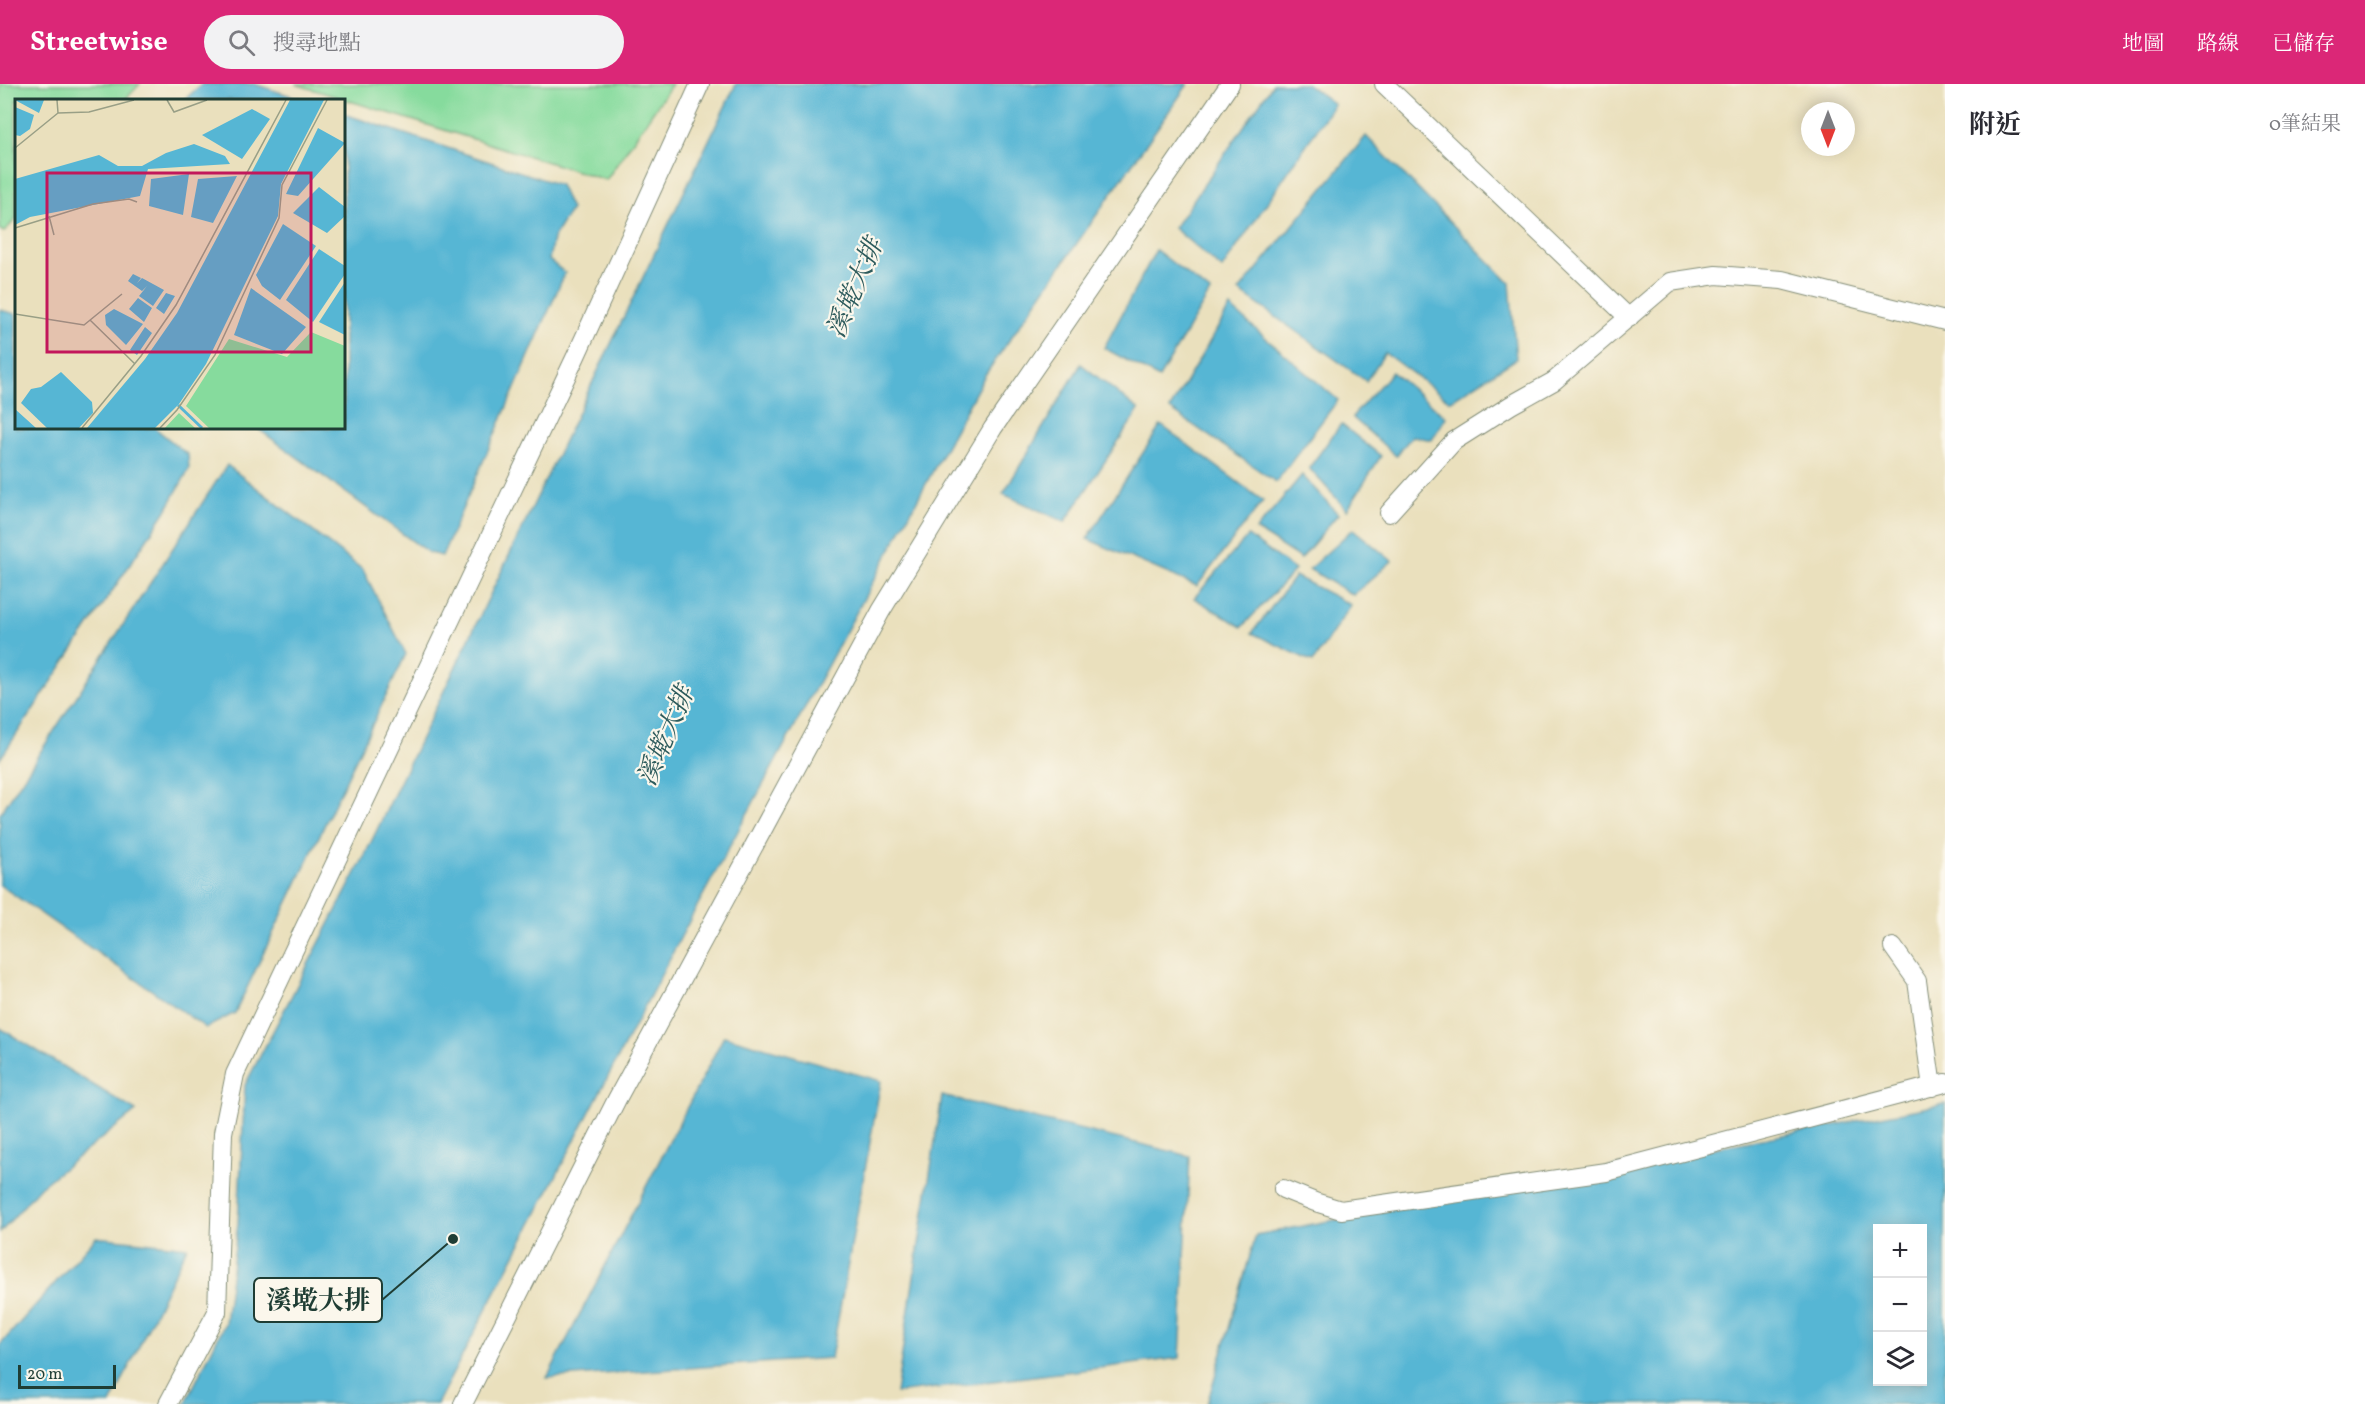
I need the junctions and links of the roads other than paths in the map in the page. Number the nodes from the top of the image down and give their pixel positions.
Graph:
1 (700, 84) edge
2 (1230, 84) edge
3 (1384, 84) edge
4 (1629, 318) junction
5 (1945, 321) edge
6 (1389, 513) dead end
7 (1893, 947) dead end
8 (1938, 1085) edge
9 (1283, 1189) dead end
10 (168, 1404) edge
11 (463, 1404) edge

1 - 10 lane
2 - 11 lane
3 - 4 lane
4 - 5 lane
4 - 6 lane
7 - 8 lane
8 - 9 lane

